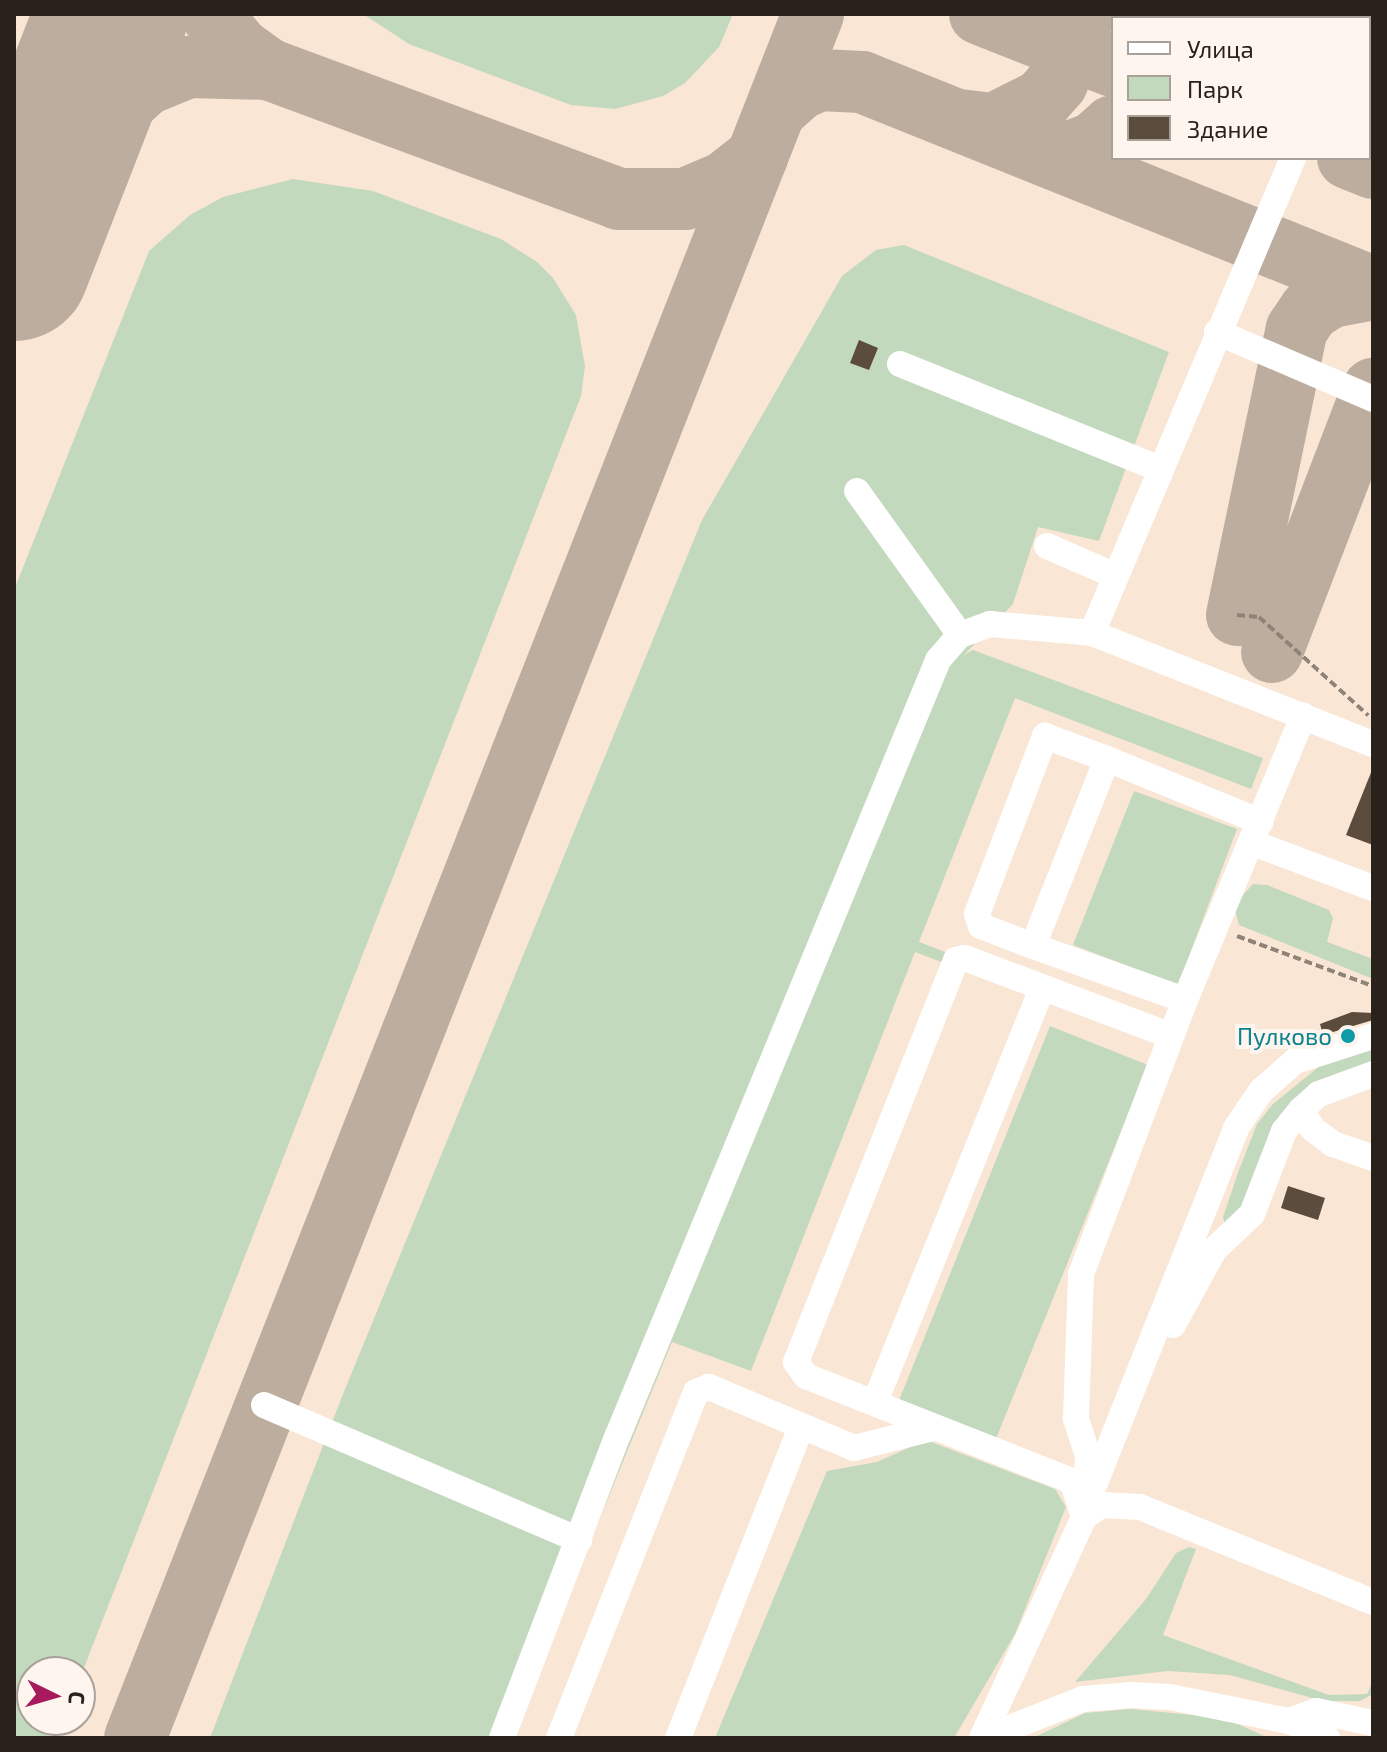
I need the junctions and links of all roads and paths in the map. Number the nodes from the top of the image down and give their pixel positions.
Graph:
1 (1292, 160) edge
2 (1217, 332) junction
3 (900, 364) dead end
4 (1373, 399) edge
5 (1160, 469) junction
6 (857, 491) dead end
7 (1047, 546) dead end
8 (1116, 576) junction
9 (1237, 615) dead end
10 (1092, 633) junction
11 (960, 635) junction
12 (1303, 716) junction
13 (1373, 720) edge
14 (1373, 744) edge
15 (1107, 759) junction
16 (1257, 832) junction
17 (1373, 888) edge
18 (1216, 928) junction
19 (1033, 946) junction
20 (1373, 986) edge
21 (1042, 989) junction
22 (1185, 1000) junction
23 (1171, 1036) junction
24 (1373, 1036) edge
25 (1373, 1074) edge
26 (1301, 1110) junction
27 (1373, 1158) edge
28 (875, 1402) junction
29 (264, 1405) dead end
30 (801, 1428) junction
31 (933, 1428) junction
32 (1084, 1517) junction
33 (579, 1540) junction
34 (1373, 1602) edge
35 (1289, 1721) junction
36 (1373, 1723) edge
37 (502, 1738) edge
38 (559, 1738) edge
39 (678, 1738) edge
40 (982, 1738) edge
41 (997, 1738) edge
42 (1327, 1738) edge

1 - 2 street
2 - 4 street
2 - 5 street
3 - 5 street
5 - 8 street
6 - 11 street
7 - 8 street
8 - 10 street
9 - 13 path
10 - 11 street
10 - 12 street
11 - 33 street
12 - 14 street
12 - 16 street
15 - 16 street
15 - 19 street
15 - 19 street
16 - 17 street
16 - 18 street
18 - 20 path
18 - 22 street
19 - 22 street
21 - 23 street
21 - 28 street
21 - 28 street
22 - 23 street
23 - 32 street
24 - 32 street
25 - 26 street
26 - 27 street
26 - 32 street
28 - 31 street
29 - 33 street
30 - 31 street
30 - 38 street
30 - 39 street
31 - 32 street
32 - 34 street
32 - 40 street
33 - 37 street
35 - 36 street
35 - 41 street
35 - 42 street

